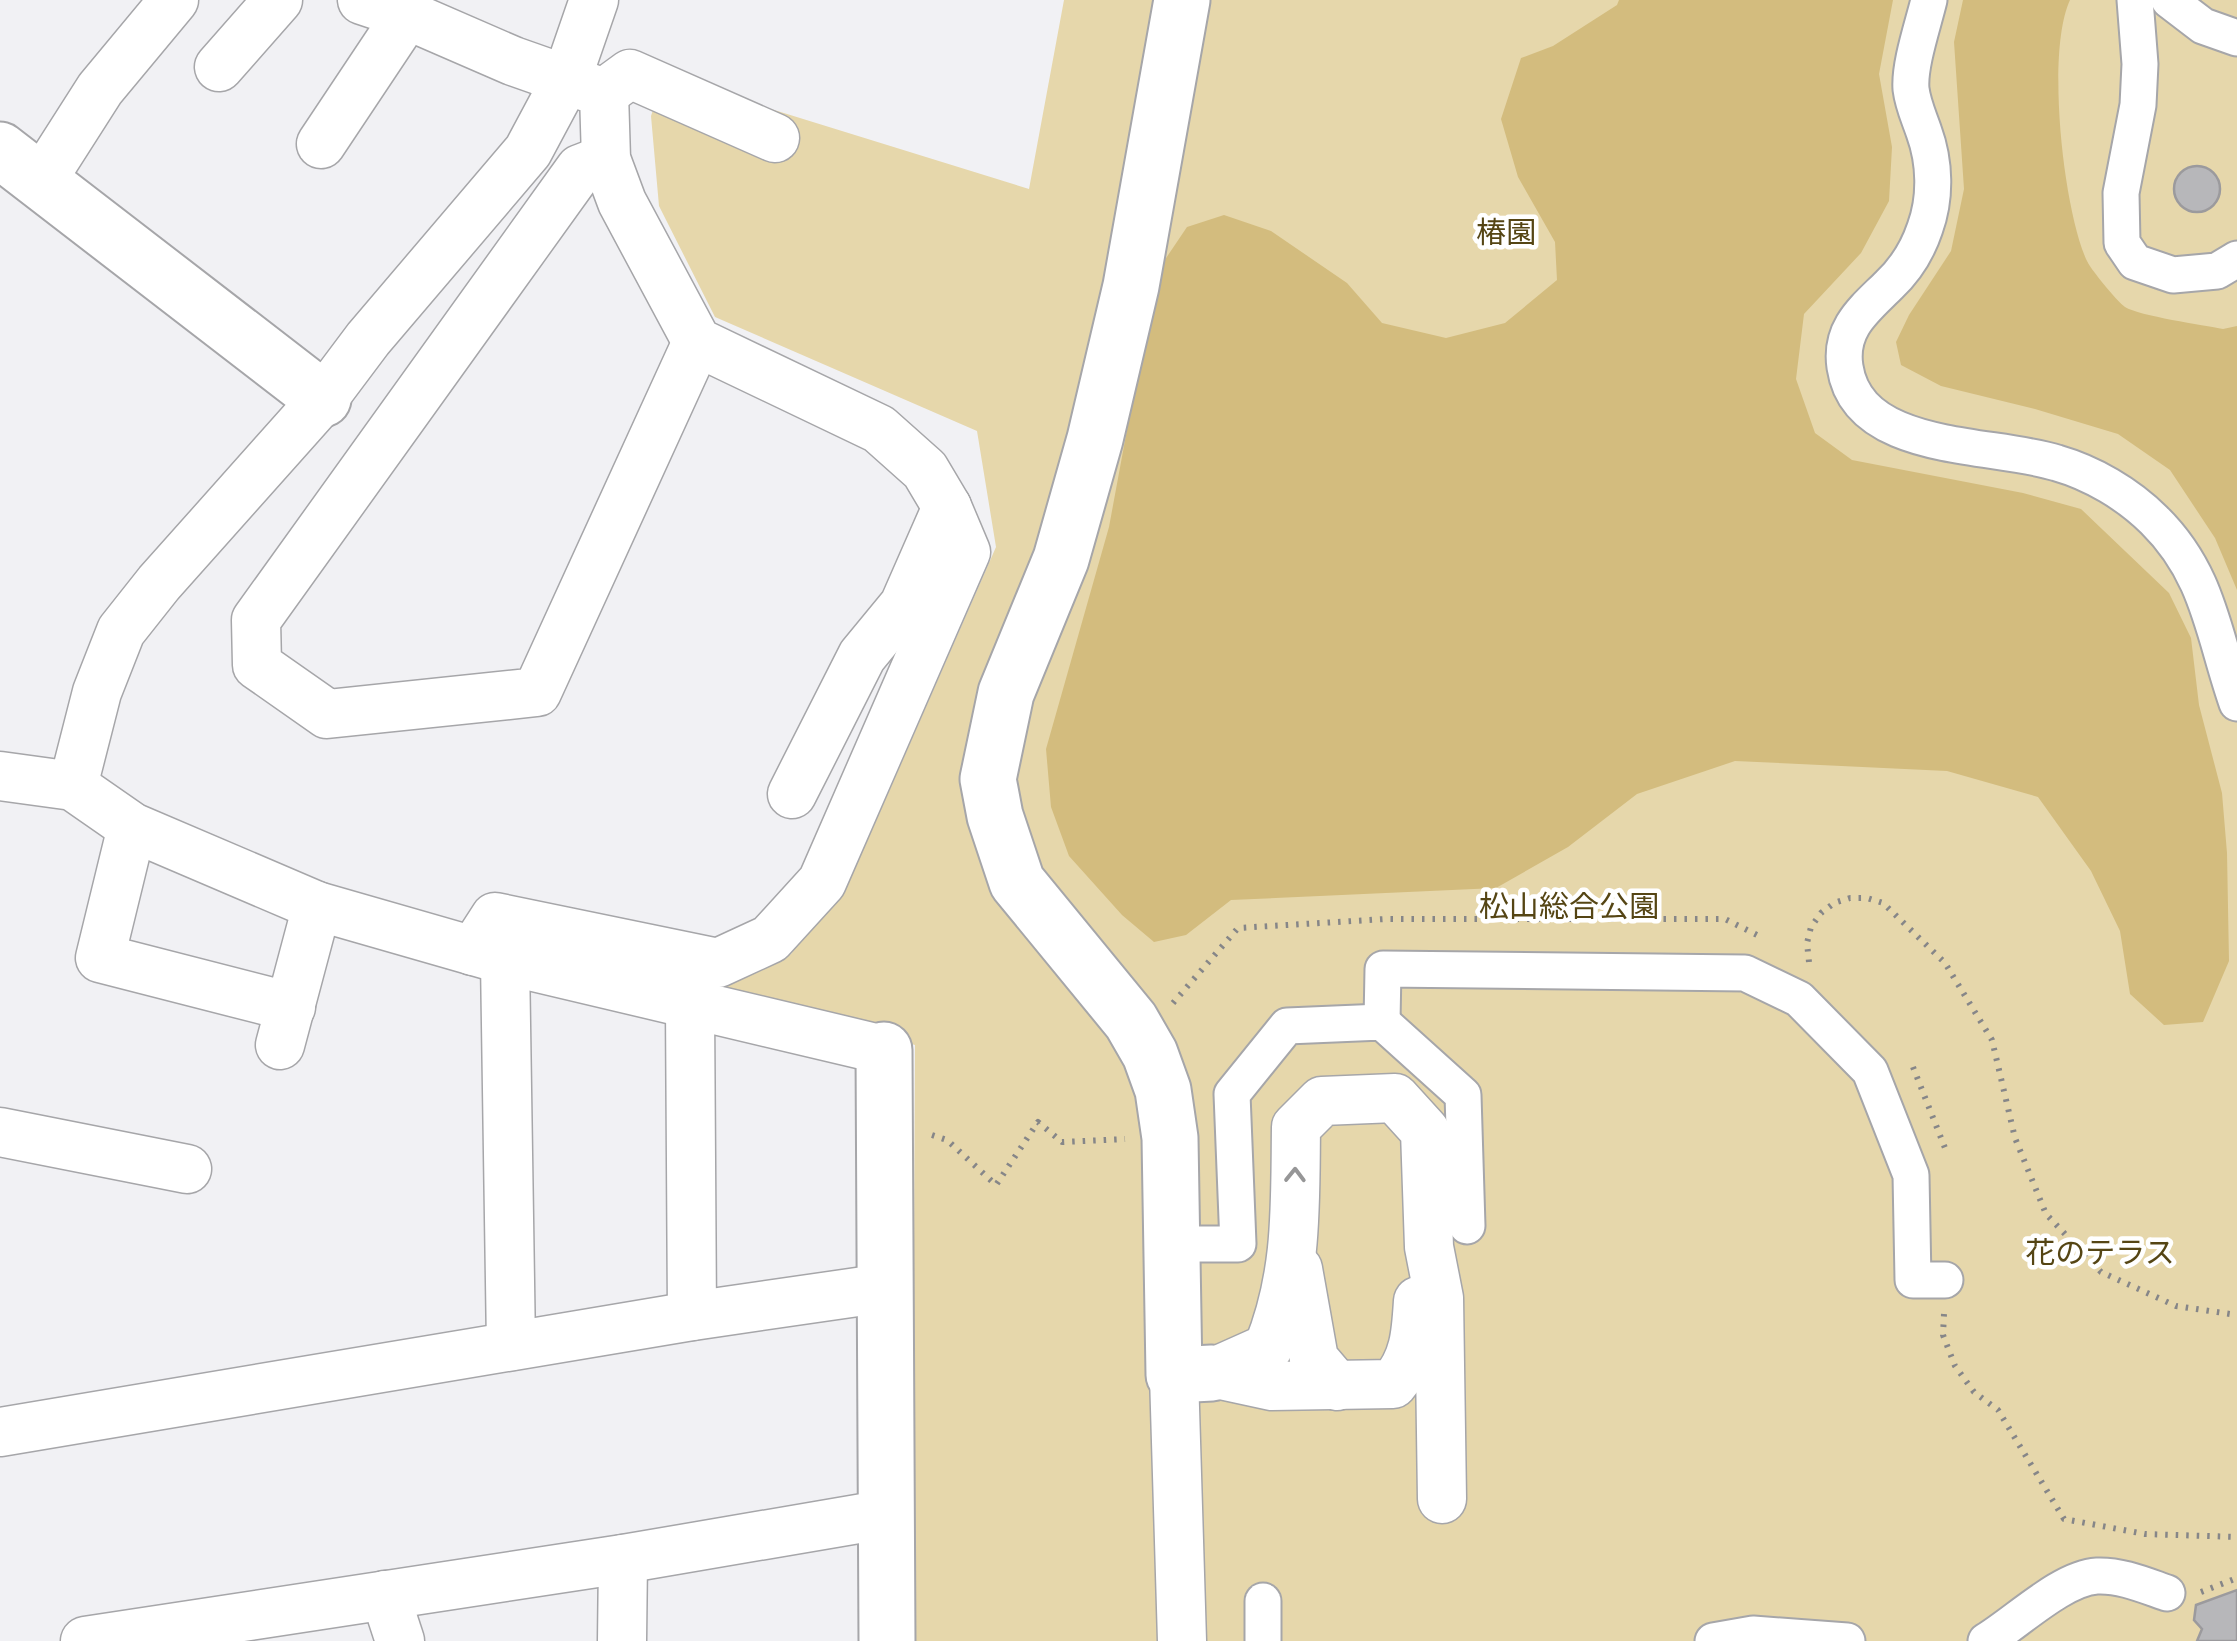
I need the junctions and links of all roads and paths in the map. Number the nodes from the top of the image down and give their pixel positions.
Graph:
1 (174, 0) edge
2 (278, 0) edge
3 (594, 0) edge
4 (1182, 0) edge
5 (1928, 0) edge
6 (2135, 0) edge
7 (2169, 0) edge
8 (387, 6) edge
9 (2237, 38) edge
10 (219, 67) dead end
11 (586, 86) junction
12 (775, 138) dead end
13 (321, 144) dead end
14 (606, 159) junction
15 (20, 167) edge
16 (2237, 259) edge
17 (696, 342) junction
18 (324, 399) junction
19 (948, 508) junction
20 (2237, 703) edge
21 (0, 776) edge
22 (72, 786) junction
23 (792, 794) dead end
24 (132, 827) junction
25 (317, 906) junction
26 (489, 956) junction
27 (1821, 974) dead end
28 (690, 1007) junction
29 (1382, 1022) junction
30 (884, 1050) joint
31 (1903, 1057) dead end
32 (884, 1116) junction
33 (0, 1132) edge
34 (1142, 1138) dead end
35 (1946, 1155) dead end
36 (187, 1169) dead end
37 (1448, 1237) junction
38 (1197, 1244) dead end
39 (1294, 1250) junction
40 (1946, 1280) joint
41 (885, 1288) junction
42 (2237, 1314) edge
43 (692, 1316) junction
44 (512, 1346) junction
45 (1193, 1374) junction
46 (1393, 1384) junction
47 (1338, 1386) junction
48 (0, 1432) edge
49 (887, 1514) junction
50 (2237, 1537) edge
51 (622, 1560) junction
52 (2167, 1593) dead end
53 (385, 1595) junction
54 (1264, 1602) dead end
55 (162, 1635) edge
56 (84, 1641) edge
57 (400, 1641) edge
58 (622, 1641) edge
59 (888, 1641) edge
60 (1182, 1641) edge
61 (1264, 1641) edge
62 (1713, 1641) edge
63 (1847, 1641) edge
64 (1986, 1641) edge

1 - 15 street
2 - 10 street
3 - 11 street
4 - 45 street
5 - 20 street
6 - 16 street
7 - 9 street
8 - 11 street
8 - 13 street
11 - 12 street
11 - 14 street
11 - 18 street
14 - 17 street
14 - 17 street
15 - 18 street
17 - 19 street
18 - 22 street
19 - 23 street
19 - 26 street
21 - 22 street
22 - 24 street
24 - 25 street
24 - 25 street
25 - 26 street
26 - 28 street
26 - 44 street
27 - 42 path
28 - 30 street
28 - 43 street
29 - 37 street
29 - 38 street
29 - 40 street
30 - 32 street
31 - 35 path
32 - 34 path
32 - 41 street
33 - 36 street
39 -> 37 street
37 - 46 street
37 - 46 street
39 - 45 street
39 - 47 street
40 - 50 path
41 - 43 street
41 - 49 street
43 - 44 street
44 - 48 street
45 - 47 street
45 - 60 street
46 - 47 street
49 - 51 street
49 - 59 street
51 - 53 street
51 - 58 street
52 - 64 street
53 - 55 street
53 - 57 street
54 - 61 street
55 - 56 street
62 - 63 street

